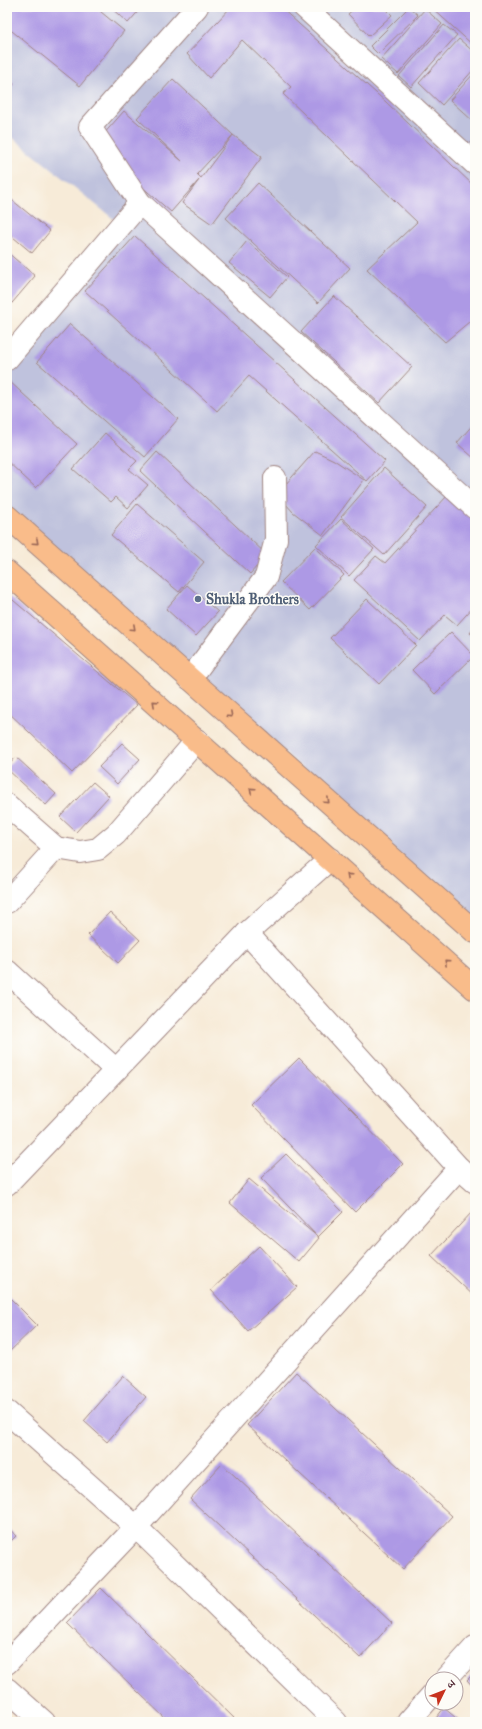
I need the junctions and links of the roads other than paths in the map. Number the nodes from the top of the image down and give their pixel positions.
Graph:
1 (197, 7) edge
2 (304, 7) edge
3 (475, 164) edge
4 (140, 203) junction
5 (7, 359) edge
6 (275, 478) dead end
7 (475, 508) edge
8 (7, 516) edge
9 (8, 575) edge
10 (190, 679) junction
11 (197, 740) junction
12 (7, 805) edge
13 (56, 848) junction
14 (330, 859) junction
15 (7, 902) edge
16 (475, 932) edge
17 (247, 933) junction
18 (7, 971) edge
19 (475, 989) edge
20 (116, 1070) junction
21 (467, 1175) edge
22 (7, 1184) edge
23 (7, 1412) edge
24 (136, 1527) junction
25 (475, 1647) edge
26 (7, 1663) edge
27 (453, 1671) edge
28 (7, 1689) edge
29 (424, 1704) edge
30 (44, 1722) edge
31 (336, 1722) edge
32 (408, 1722) edge

1 - 4 street
2 - 3 street
4 - 5 street
4 - 7 street
6 - 10 street
8 -> 10 main road
11 -> 9 main road
10 -> 16 main road
11 - 13 street
14 -> 11 main road
12 - 13 street
13 - 15 street
14 - 17 street
19 -> 14 main road
17 - 20 street
17 - 21 street
18 - 20 street
20 - 22 street
21 - 24 street
23 - 24 street
24 - 26 street
24 - 31 street
25 - 27 street
28 - 30 street
29 - 32 street

